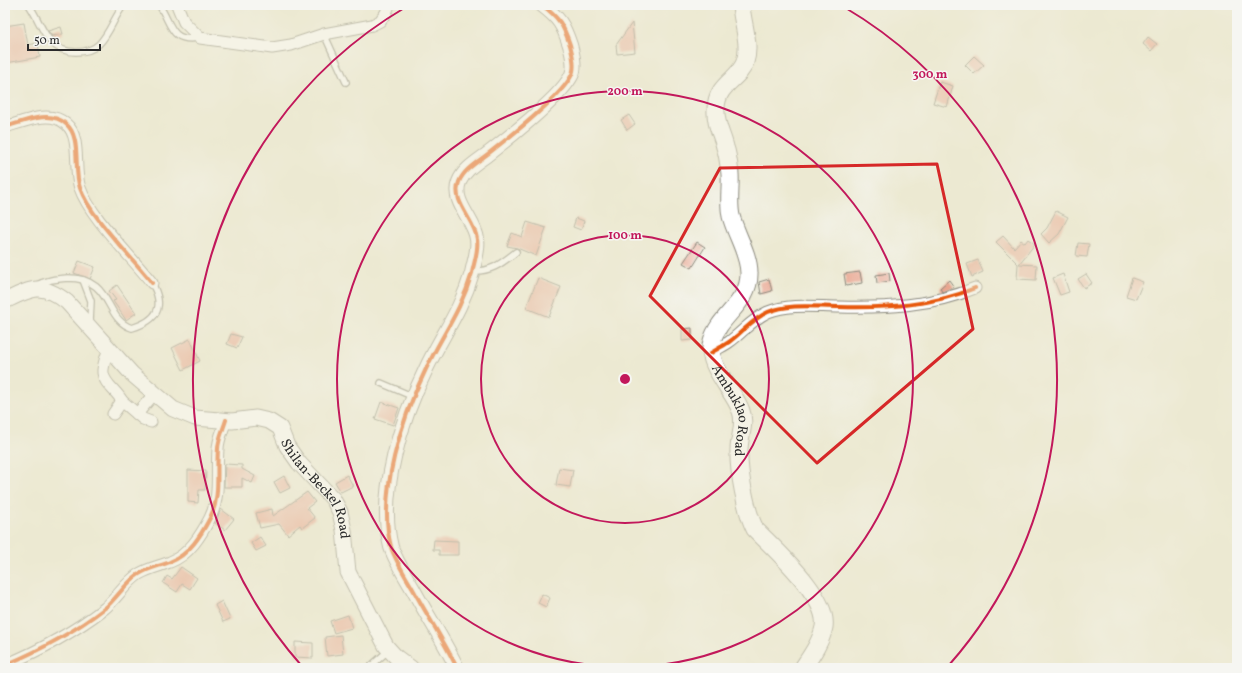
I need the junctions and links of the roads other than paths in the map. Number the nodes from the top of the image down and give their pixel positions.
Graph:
1 (29, 5) edge
2 (124, 5) edge
3 (160, 5) edge
4 (177, 5) edge
5 (389, 5) edge
6 (542, 5) edge
7 (741, 5) edge
8 (324, 34) junction
9 (200, 38) junction
10 (346, 82) dead end
11 (5, 127) edge
12 (516, 252) dead end
13 (472, 271) junction
14 (83, 280) junction
15 (152, 283) joint
16 (975, 288) dead end
17 (24, 292) junction
18 (5, 301) edge
19 (90, 328) junction
20 (109, 348) junction
21 (711, 353) junction
22 (381, 383) dead end
23 (154, 394) junction
24 (414, 397) junction
25 (122, 402) junction
26 (112, 414) dead end
27 (137, 414) junction
28 (226, 420) junction
29 (151, 422) dead end
30 (389, 650) junction
31 (5, 664) edge
32 (371, 666) dead end
33 (411, 668) edge
34 (457, 668) edge
35 (803, 668) edge

1 - 2 lane
3 - 9 lane
4 - 9 street
5 - 8 street
6 - 13 street
7 - 21 main road, Ambuklao Road
8 - 9 street
8 - 10 lane
11 - 15 street
12 - 13 lane
13 - 24 street
14 - 15 lane
14 - 17 lane
14 - 19 lane
16 - 21 street
17 - 18 main road, Shilan-Beckel Road
17 - 19 main road, Shilan-Beckel Road
19 - 20 main road, Shilan-Beckel Road
20 - 23 main road, Shilan-Beckel Road
20 - 25 street
21 - 35 main road, Ambuklao Road
22 - 24 lane
23 - 27 street
23 - 28 main road, Shilan-Beckel Road
24 - 34 street
25 - 26 street
25 - 27 street
27 - 29 street
28 - 30 main road, Shilan-Beckel Road
28 - 31 street
30 - 32 lane
30 - 33 main road, Shilan-Beckel Road

